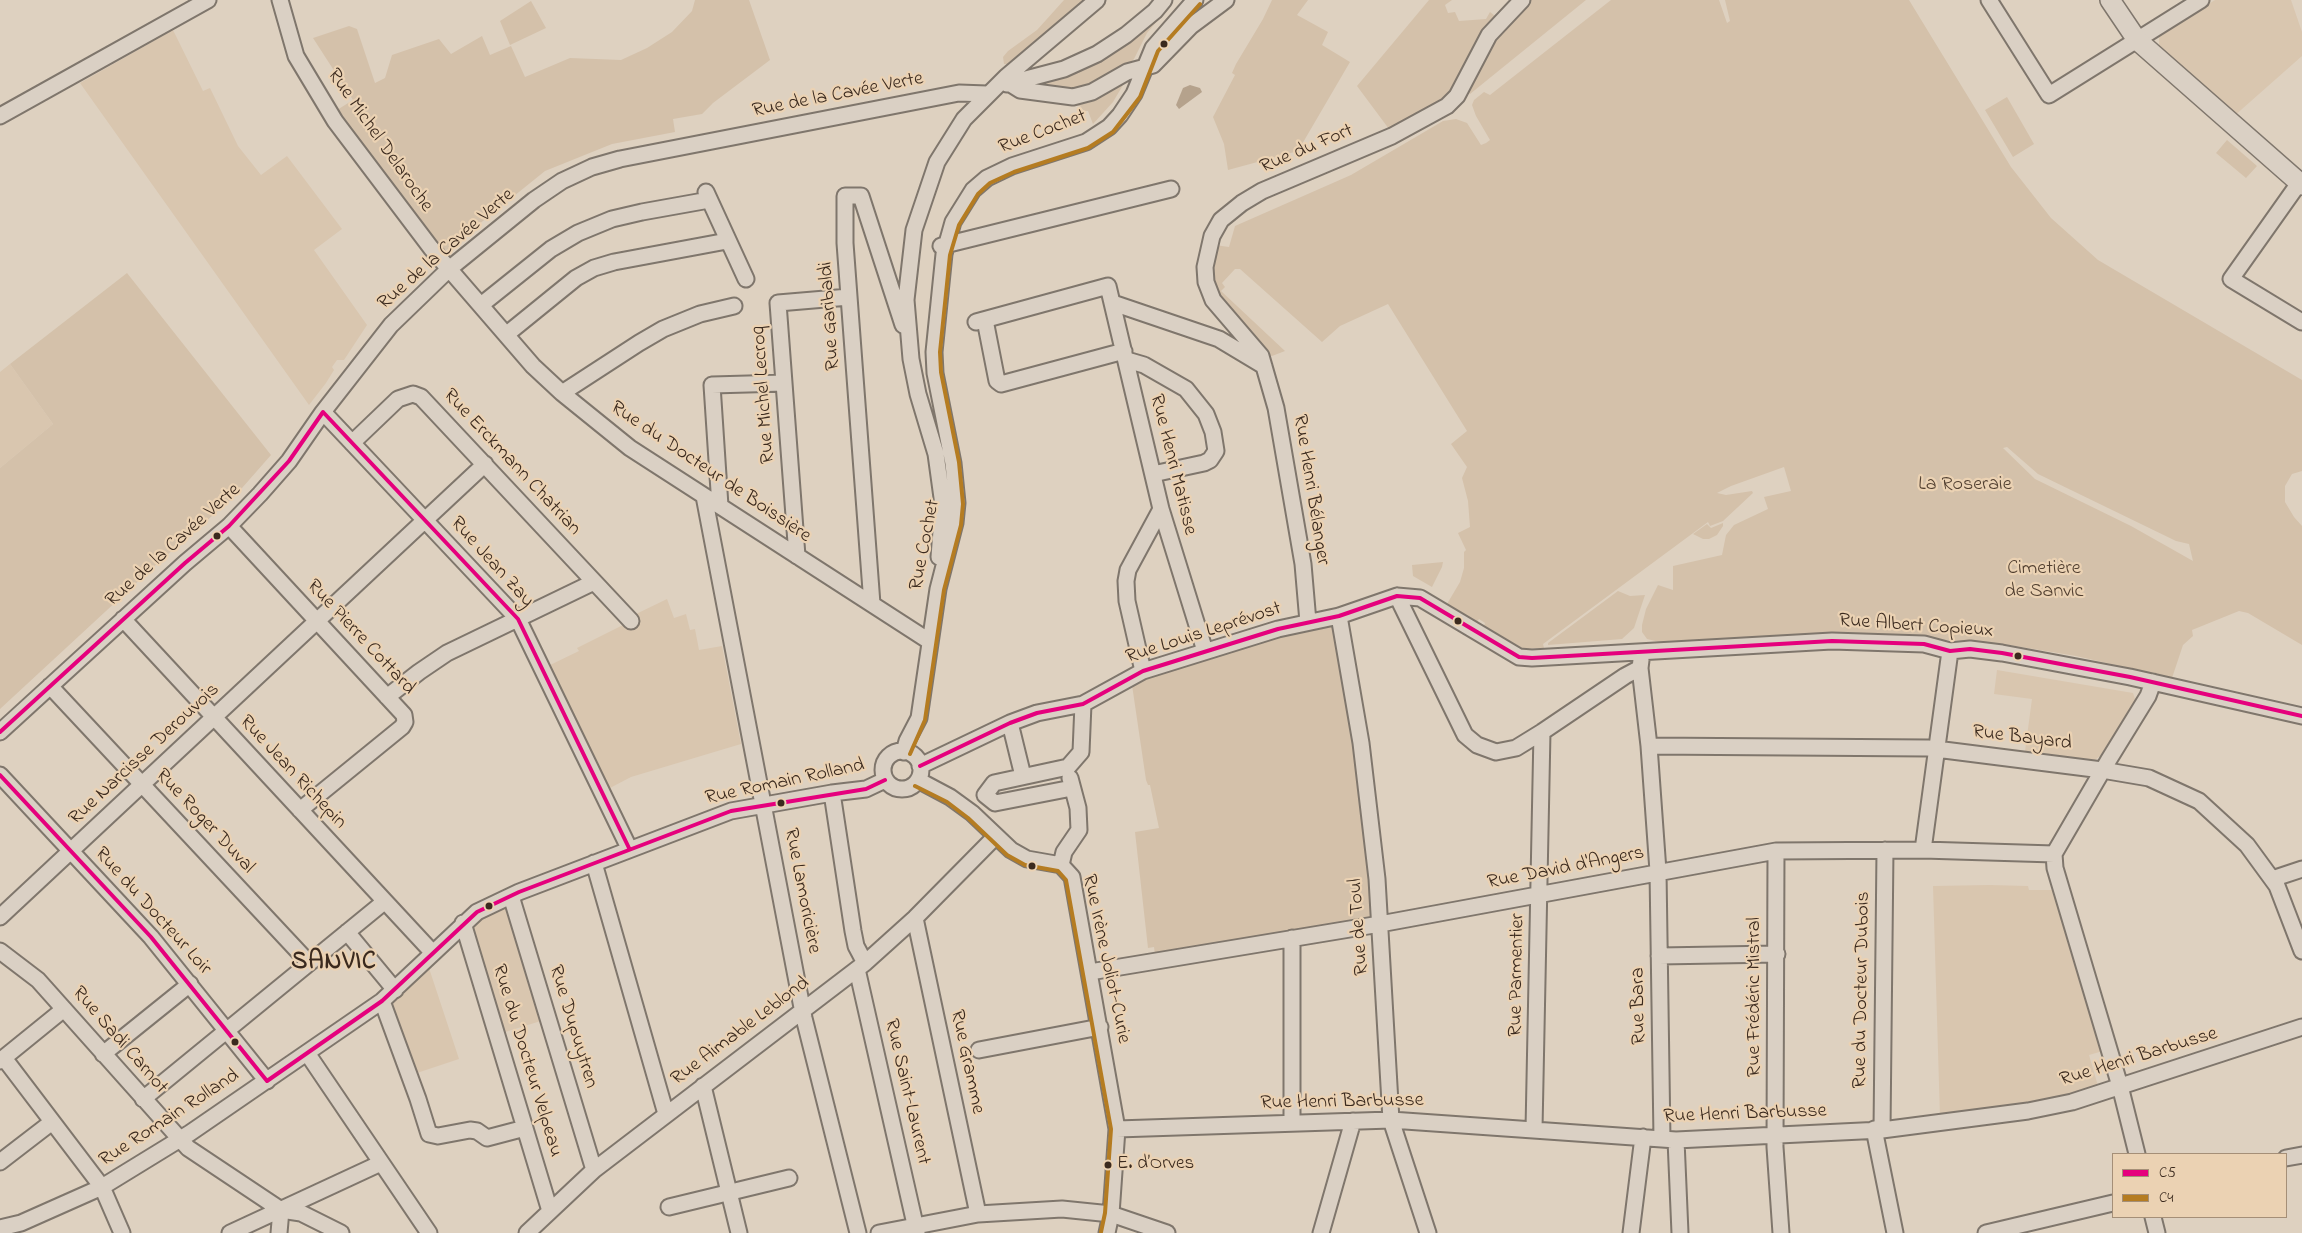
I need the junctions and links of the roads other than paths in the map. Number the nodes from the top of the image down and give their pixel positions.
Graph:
1 (208, 0) edge
2 (280, 0) edge
3 (1097, 0) edge
4 (1164, 0) edge
5 (1185, 0) edge
6 (1195, 0) edge
7 (1226, 0) edge
8 (1522, 0) edge
9 (1989, 0) edge
10 (2110, 0) edge
11 (2201, 0) edge
12 (2137, 40) junction
13 (1140, 68) junction
14 (999, 88) junction
15 (2, 112) edge
16 (2301, 184) edge
17 (1170, 189) dead end
18 (728, 241) junction
19 (944, 248) junction
20 (449, 269) junction
21 (746, 279) dead end
22 (850, 297) junction
23 (1113, 303) junction
24 (481, 305) junction
25 (734, 306) dead end
26 (2302, 322) edge
27 (507, 334) junction
28 (909, 343) junction
29 (1126, 355) junction
30 (1264, 366) junction
31 (784, 383) junction
32 (562, 393) junction
33 (323, 412) junction
34 (352, 443) junction
35 (485, 464) junction
36 (1153, 474) junction
37 (704, 496) junction
38 (720, 506) junction
39 (1161, 509) junction
40 (425, 520) junction
41 (229, 526) junction
42 (797, 556) junction
43 (594, 582) junction
44 (938, 589) junction
45 (1397, 596) junction
46 (872, 604) junction
47 (1339, 616) junction
48 (123, 619) junction
49 (518, 619) junction
50 (317, 621) junction
51 (631, 621) dead end
52 (1308, 622) junction
53 (929, 641) junction
54 (1206, 651) junction
55 (1642, 651) junction
56 (1950, 651) junction
57 (1640, 668) junction
58 (1143, 670) junction
59 (2153, 682) junction
60 (50, 686) junction
61 (387, 697) junction
62 (1083, 704) junction
63 (2302, 716) edge
64 (213, 718) junction
65 (1010, 723) junction
66 (0, 732) edge
67 (1542, 732) junction
68 (1649, 746) junction
69 (1937, 748) junction
70 (904, 752) junction
71 (1068, 767) junction
72 (2102, 770) junction
73 (919, 773) junction
74 (0, 775) edge
75 (1023, 776) junction
76 (885, 780) junction
77 (142, 785) junction
78 (1072, 788) junction
79 (832, 793) junction
80 (764, 805) junction
81 (300, 810) junction
82 (995, 837) junction
83 (629, 848) junction
84 (1885, 850) junction
85 (1923, 850) junction
86 (71, 851) junction
87 (1776, 851) junction
88 (2054, 854) junction
89 (594, 862) junction
90 (1060, 865) junction
91 (2302, 869) edge
92 (1658, 871) junction
93 (2272, 879) junction
94 (1540, 895) junction
95 (512, 896) junction
96 (384, 902) junction
97 (0, 917) edge
98 (915, 918) junction
99 (464, 924) junction
100 (1380, 924) junction
101 (347, 932) junction
102 (1292, 938) junction
103 (0, 951) edge
104 (2302, 952) edge
105 (433, 953) junction
106 (1776, 954) junction
107 (1659, 956) junction
108 (309, 963) junction
109 (861, 966) junction
110 (1090, 972) junction
111 (190, 984) junction
112 (395, 990) junction
113 (382, 1001) junction
114 (64, 1009) junction
115 (803, 1010) junction
116 (2302, 1027) edge
117 (1100, 1028) junction
118 (227, 1030) junction
119 (979, 1050) dead end
120 (307, 1053) junction
121 (103, 1054) junction
122 (2, 1059) edge
123 (266, 1081) junction
124 (703, 1086) junction
125 (2120, 1086) junction
126 (143, 1099) junction
127 (666, 1114) junction
128 (1391, 1120) junction
129 (1353, 1121) junction
130 (52, 1122) junction
131 (1292, 1123) junction
132 (525, 1128) junction
133 (1117, 1129) junction
134 (1534, 1129) junction
135 (1878, 1129) junction
136 (1776, 1136) junction
137 (1643, 1137) junction
138 (179, 1139) junction
139 (1669, 1140) junction
140 (2137, 1153) edge
141 (2302, 1155) edge
142 (2287, 1158) edge
143 (0, 1162) edge
144 (381, 1163) junction
145 (594, 1170) junction
146 (789, 1178) dead end
147 (102, 1186) junction
148 (729, 1193) junction
149 (2112, 1203) edge
150 (669, 1207) dead end
151 (282, 1210) junction
152 (550, 1211) junction
153 (978, 1214) junction
154 (1111, 1214) junction
155 (2153, 1218) edge
156 (0, 1228) edge
157 (917, 1229) edge
158 (122, 1233) edge
159 (230, 1233) edge
160 (279, 1233) edge
161 (341, 1233) edge
162 (429, 1233) edge
163 (527, 1233) edge
164 (739, 1233) edge
165 (858, 1233) edge
166 (879, 1233) edge
167 (1107, 1233) edge
168 (1167, 1233) edge
169 (1321, 1233) edge
170 (1428, 1233) edge
171 (1630, 1233) edge
172 (1680, 1233) edge
173 (1781, 1233) edge
174 (1895, 1233) edge
175 (1986, 1233) edge
176 (2157, 1233) edge

1 - 15 street
2 - 20 street, Rue Michel Delaroche
3 - 14 street
4 - 14 street
5 - 13 street, Rue Cochet
6 - 13 street, Rue Cochet
7 - 13 street
8 - 30 street, Rue du Fort
9 - 12 street
10 - 12 main road
11 - 12 street
12 - 16 main road
13 - 14 street
13 - 19 street, Rue Cochet
14 - 20 street, Rue de la Cavée Verte
14 - 28 street
16 - 26 street
17 - 19 street
18 - 21 street
18 - 24 street
18 - 27 street
19 - 44 street, Rue Cochet
20 - 24 street, Rue du Docteur de Boissière
20 - 33 street, Rue de la Cavée Verte
22 - 28 street, Rue Garibaldi
22 - 31 street, Rue Michel Lecroq
22 - 46 street, Rue Garibaldi
23 - 29 street, Rue Henri Matisse
23 - 29 street, Rue Henri Matisse
23 - 30 street
24 - 27 street, Rue du Docteur de Boissière
25 - 32 street
27 - 32 street, Rue du Docteur de Boissière
28 - 44 street
29 - 36 street, Rue Henri Matisse
29 - 36 street
30 - 52 street, Rue Henri Bélanger
31 - 38 street
31 - 42 street, Rue Michel Lecroq
32 - 37 street, Rue du Docteur de Boissière
33 - 34 street, Rue Jean Zay
33 - 41 street, Rue de la Cavée Verte
34 - 35 street, Rue Erckmann Chatrian
34 - 40 street, Rue Jean Zay
35 - 40 street, Rue Narcisse Derouvois
35 - 43 street, Rue Erckmann Chatrian
36 - 39 street, Rue Henri Matisse
37 - 38 street, Rue du Docteur de Boissière
37 - 80 street, Rue Lamoricière
38 - 42 street, Rue du Docteur de Boissière
39 - 54 street, Rue Henri Matisse
39 - 58 street
40 - 49 street, Rue Jean Zay
40 - 50 street, Rue Narcisse Derouvois
41 - 48 street, Rue de la Cavée Verte
41 - 50 street, Rue Pierre Cottard
42 - 46 street, Rue du Docteur de Boissière
43 - 49 street
43 - 51 street, Rue Erckmann Chatrian
44 - 53 street, Rue Cochet
45 - 47 street, Rue Albert Copieux
45 - 55 street, Rue Albert Copieux
45 - 67 street
46 - 53 street, Rue du Docteur de Boissière
47 - 52 street, Rue Albert Copieux
47 - 100 street, Rue de Toul
48 - 60 street, Rue de la Cavée Verte
48 - 64 street, Rue Jean Richepin
49 - 61 street
49 - 83 street, Rue Jean Zay
50 - 61 street, Rue Pierre Cottard
50 - 64 street, Rue Narcisse Derouvois
52 - 54 street, Rue Louis Leprévost
53 - 70 street, Rue Cochet
54 - 58 street, Rue Louis Leprévost
55 - 56 street, Rue Albert Copieux
55 - 57 street
56 - 59 street, Rue Albert Copieux
56 - 69 street
57 - 67 street
57 - 68 street, Rue Bara
58 - 62 street, Rue Louis Leprévost
59 - 63 street, Rue Albert Copieux
59 - 72 street
60 - 66 street, Rue de la Cavée Verte
60 - 77 street, Rue Roger Duval
61 - 81 street, Rue Pierre Cottard
62 - 65 street, Rue Louis Leprévost
62 - 71 street
64 - 77 street, Rue Narcisse Derouvois
64 - 81 street, Rue Jean Richepin
65 - 73 street, Rue Louis Leprévost
65 - 75 street
67 - 94 street, Rue Parmentier
68 - 69 street, Rue Bayard
68 - 92 street, Rue Bara
69 - 72 street, Rue Bayard
69 - 85 street
70 - 73 street
70 - 76 street
71 - 75 street
71 - 78 street
72 - 88 street
72 - 93 street, Rue Bayard
73 - 76 street
73 - 82 street, Rue Irène Joliot-Curie
74 - 86 street, Rue du Docteur Loir
75 - 78 street
76 - 79 street, Rue Romain Rolland
77 - 86 street, Rue Narcisse Derouvois
77 - 108 street, Rue Roger Duval
78 - 90 street
79 - 80 street, Rue Romain Rolland
79 - 109 street, Rue Saint-Laurent
80 - 83 street, Rue Romain Rolland
80 - 115 street, Rue Lamoricière
81 - 96 street, Rue Jean Richepin
82 - 90 street, Rue Irène Joliot-Curie
82 - 98 street, Rue Aimable Leblond
83 - 89 street, Rue Romain Rolland
84 - 85 street, Rue David d'Angers
84 - 87 street, Rue David d'Angers
84 - 135 street, Rue du Docteur Dubois
85 - 88 street, Rue David d'Angers
86 - 97 street, Rue Narcisse Derouvois
86 - 111 street, Rue du Docteur Loir
87 - 92 street, Rue David d'Angers
87 - 106 street, Rue Frédéric Mistral
88 - 125 street
89 - 95 street, Rue Romain Rolland
89 - 127 street
90 - 110 street, Rue Irène Joliot-Curie
91 - 93 street
92 - 94 street, Rue David d'Angers
92 - 107 street, Rue Bara
93 - 104 street, Rue Bayard
94 - 100 street, Rue David d'Angers
94 - 134 street, Rue Parmentier
95 - 99 street, Rue Romain Rolland
95 - 145 street, Rue Dupuytren
96 - 101 street
96 - 105 street, Rue Jean Richepin
98 - 109 street, Rue Aimable Leblond
98 - 153 street, Rue Gramme
99 - 105 street, Rue Romain Rolland
99 - 132 street, Rue du Docteur Velpeau
100 - 102 street, Rue David d'Angers
100 - 128 street, Rue de Toul
101 - 108 street
101 - 112 street
102 - 110 street, Rue David d'Angers
102 - 131 street
103 - 114 street, Rue Sadi Carnot
105 - 112 street, Rue Romain Rolland
106 - 107 street
106 - 136 street, Rue Frédéric Mistral
107 - 139 street, Rue Bara
108 - 118 street
109 - 115 street, Rue Aimable Leblond
109 - 157 street, Rue Saint-Laurent
110 - 117 street, Rue Irène Joliot-Curie
111 - 118 street, Rue du Docteur Loir
111 - 121 street
112 - 113 street, Rue Romain Rolland
113 - 120 street, Rue Romain Rolland
113 - 132 street
114 - 121 street, Rue Sadi Carnot
114 - 122 street
115 - 124 street, Rue Aimable Leblond
115 - 165 street, Rue Lamoricière
116 - 125 street, Rue Henri Barbusse
117 - 119 street
117 - 133 street, Rue Irène Joliot-Curie
118 - 123 street, Rue du Docteur Loir
118 - 126 street
120 - 123 street, Rue Romain Rolland
120 - 144 street
121 - 126 street, Rue Sadi Carnot
122 - 130 street
123 - 138 street, Rue Romain Rolland
124 - 127 street, Rue Aimable Leblond
124 - 148 street
125 - 135 street, Rue Henri Barbusse
125 - 140 street
126 - 138 street, Rue Sadi Carnot
127 - 145 street, Rue Aimable Leblond
128 - 129 street, Rue Henri Barbusse
128 - 134 street, Rue Henri Barbusse
128 - 170 street, Rue de Toul
129 - 131 street, Rue Henri Barbusse
129 - 169 street
130 - 143 street
130 - 147 street
131 - 133 street, Rue Henri Barbusse
132 - 152 street, Rue du Docteur Velpeau
133 - 154 street, Rue Irène Joliot-Curie
134 - 137 street, Rue Henri Barbusse
135 - 136 street, Rue Henri Barbusse
135 - 174 street, Rue du Docteur Dubois
136 - 139 street, Rue Henri Barbusse
136 - 173 street, Rue Frédéric Mistral
137 - 139 street, Rue Henri Barbusse
137 - 171 street
138 - 147 street, Rue Romain Rolland
138 - 151 street, Rue Sadi Carnot
139 - 172 street, Rue Bara
141 - 142 street
144 - 151 street
144 - 162 street
145 - 152 street, Rue Aimable Leblond
146 - 148 street
147 - 156 street, Rue Romain Rolland
147 - 158 street
148 - 150 street
148 - 164 street
149 - 175 street
151 - 159 street
151 - 160 street
151 - 161 street, Rue Sadi Carnot
152 - 163 street, Rue Aimable Leblond
153 - 154 street
153 - 157 street
154 - 167 street, Rue Irène Joliot-Curie
154 - 168 street
155 - 176 street
157 - 166 street

